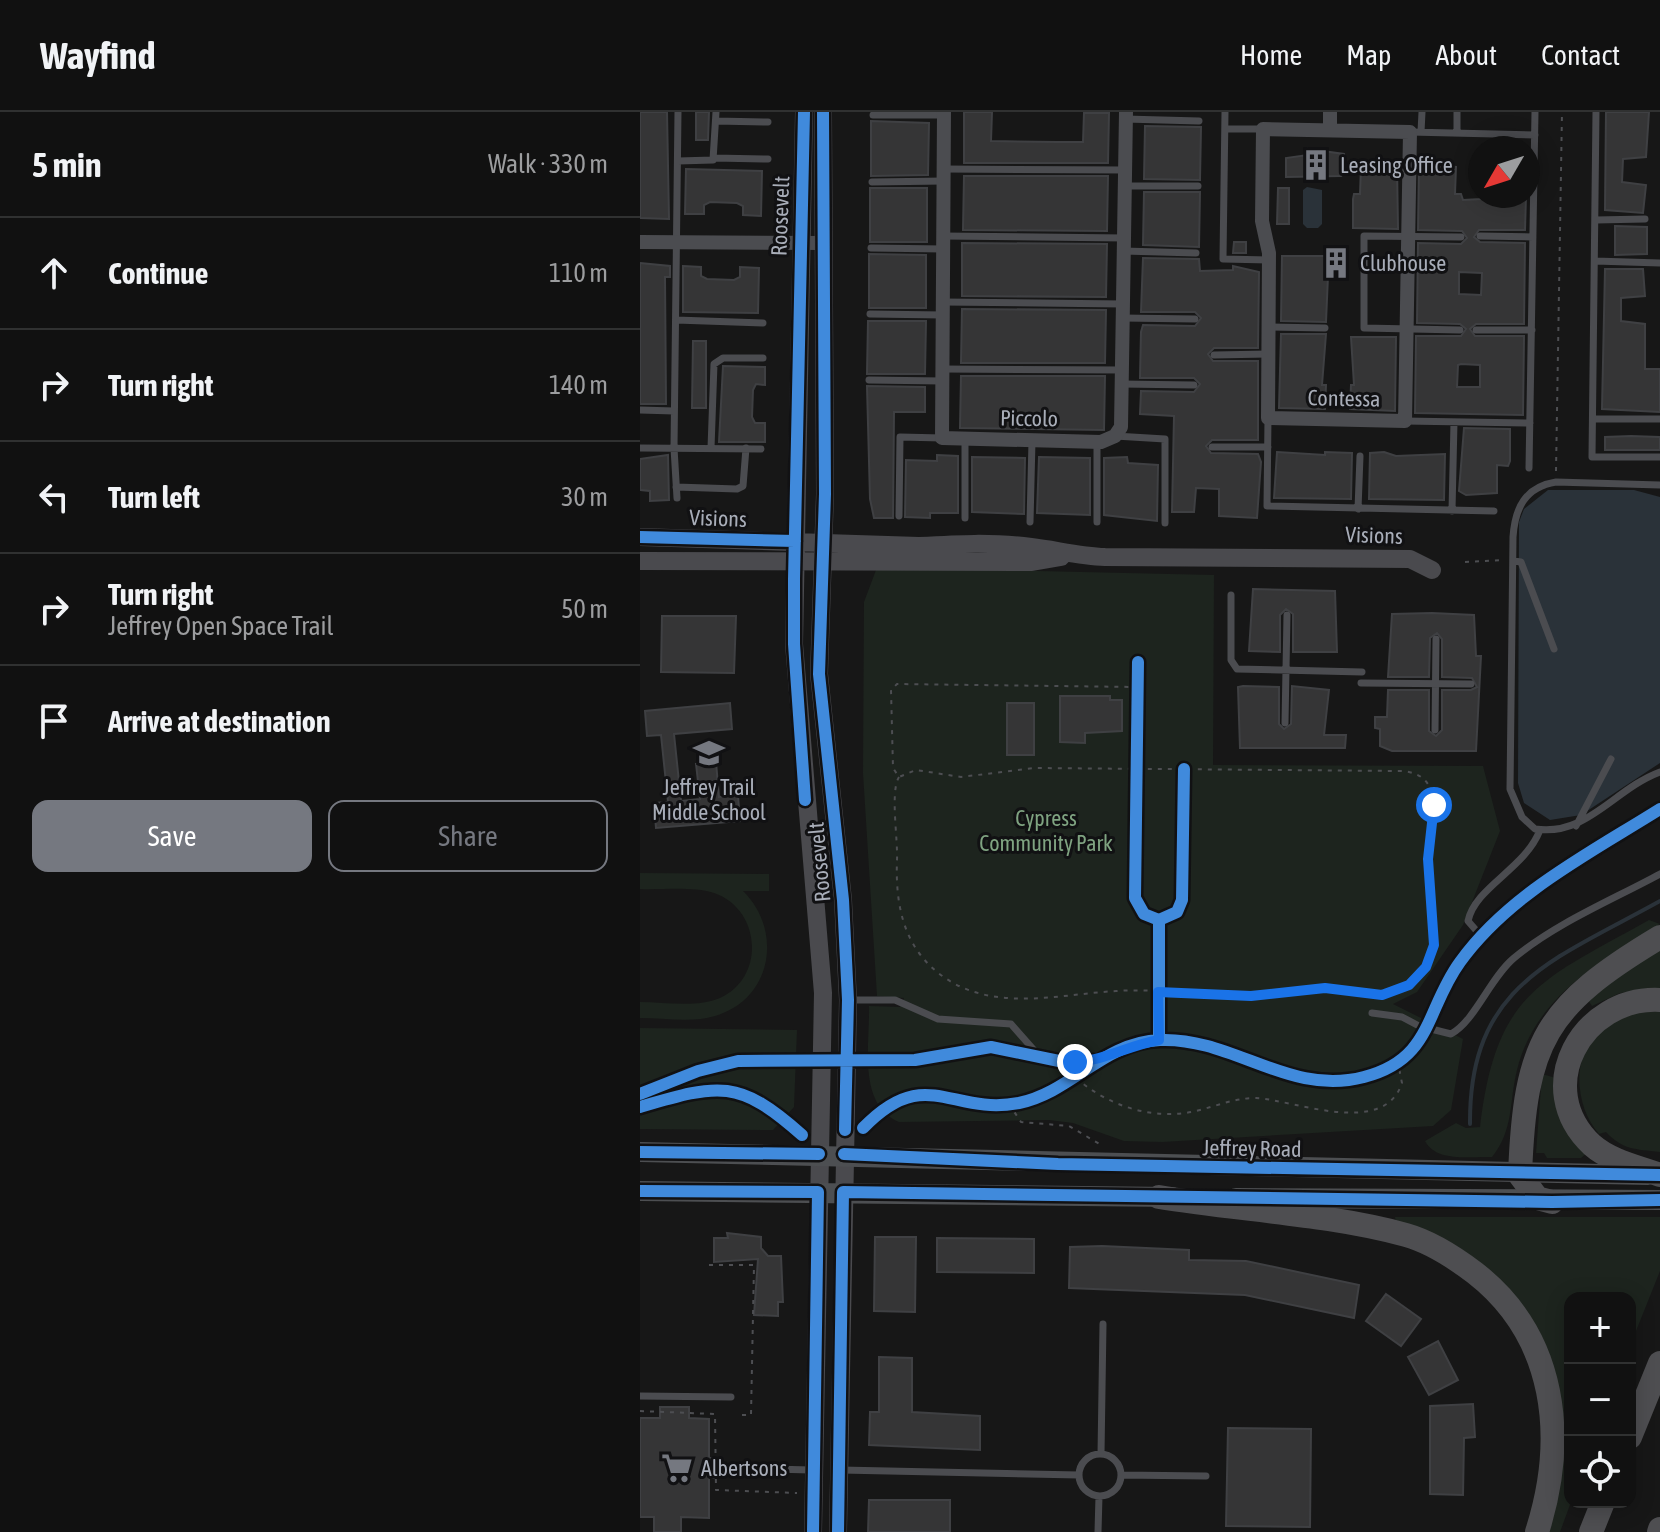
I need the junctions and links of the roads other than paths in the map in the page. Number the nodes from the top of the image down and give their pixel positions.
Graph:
1 (678, 112) edge
2 (804, 112) edge
3 (823, 112) edge
4 (1225, 112) edge
5 (1330, 112) edge
6 (1422, 112) edge
7 (1457, 112) edge
8 (1535, 112) edge
9 (1596, 112) edge
10 (944, 113) edge
11 (873, 115) dead end
12 (1126, 115) edge
13 (716, 116) edge
14 (1199, 121) dead end
15 (768, 122) dead end
16 (1225, 129) junction
17 (1263, 129) junction
18 (1330, 130) junction
19 (1416, 132) junction
20 (1457, 133) junction
21 (1535, 135) junction
22 (714, 158) junction
23 (768, 159) dead end
24 (678, 161) junction
25 (944, 175) junction
26 (1124, 178) junction
27 (872, 182) dead end
28 (1198, 186) dead end
29 (1645, 219) dead end
30 (1596, 220) junction
31 (1408, 236) junction
32 (1480, 236) dead end
33 (1461, 237) dead end
34 (1533, 237) junction
35 (640, 242) edge
36 (677, 242) junction
37 (943, 242) junction
38 (799, 243) junction
39 (822, 243) junction
40 (1124, 245) junction
41 (871, 248) dead end
42 (1196, 253) dead end
43 (1269, 260) junction
44 (1595, 261) junction
45 (1660, 263) edge
46 (943, 309) junction
47 (1122, 311) junction
48 (870, 314) dead end
49 (1195, 319) dead end
50 (676, 320) junction
51 (763, 323) dead end
52 (1269, 327) junction
53 (1325, 328) dead end
54 (1407, 328) junction
55 (1460, 330) dead end
56 (1476, 330) dead end
57 (1532, 330) junction
58 (1268, 354) junction
59 (1214, 355) dead end
60 (763, 358) dead end
61 (942, 375) junction
62 (1122, 377) junction
63 (869, 380) dead end
64 (1194, 385) dead end
65 (640, 410) edge
66 (674, 411) junction
67 (1268, 418) junction
68 (1593, 419) junction
69 (1660, 419) edge
70 (1405, 421) junction
71 (1454, 422) junction
72 (1530, 423) junction
73 (1115, 436) junction
74 (942, 438) junction
75 (965, 439) junction
76 (1032, 441) junction
77 (1097, 442) junction
78 (1212, 447) dead end
79 (1268, 447) junction
80 (640, 448) edge
81 (674, 448) junction
82 (711, 448) junction
83 (746, 448) junction
84 (761, 449) dead end
85 (1360, 456) dead end
86 (1660, 457) edge
87 (1529, 468) dead end
88 (676, 487) junction
89 (1658, 487) edge
90 (677, 498) dead end
91 (1358, 509) junction
92 (1452, 511) junction
93 (1494, 511) dead end
94 (899, 516) dead end
95 (965, 518) dead end
96 (1030, 522) dead end
97 (1097, 522) dead end
98 (1165, 523) dead end
99 (640, 537) edge
100 (795, 550) junction
101 (822, 552) junction
102 (640, 561) edge
103 (1514, 561) junction
104 (1432, 570) dead end
105 (1231, 595) dead end
106 (1287, 615) dead end
107 (1436, 639) dead end
108 (1554, 649) dead end
109 (1286, 671) junction
110 (1362, 672) dead end
111 (1361, 683) dead end
112 (1435, 684) junction
113 (1471, 684) dead end
114 (1285, 723) dead end
115 (1435, 730) dead end
116 (1611, 759) dead end
117 (1660, 772) edge
118 (1576, 826) junction
119 (1540, 830) junction
120 (1660, 874) edge
121 (1481, 936) dead end
122 (1660, 937) edge
123 (848, 1000) junction
124 (1660, 1000) edge
125 (1372, 1013) dead end
126 (1041, 1058) dead end
127 (640, 1152) edge
128 (819, 1154) junction
129 (844, 1154) junction
130 (1520, 1175) junction
131 (1660, 1175) edge
132 (640, 1191) edge
133 (818, 1192) junction
134 (843, 1192) junction
135 (1159, 1197) junction
136 (1660, 1200) edge
137 (1552, 1202) junction
138 (1103, 1324) dead end
139 (1660, 1350) edge
140 (1660, 1363) edge
141 (640, 1396) edge
142 (731, 1397) dead end
143 (1644, 1402) junction
144 (1630, 1436) edge
145 (1101, 1454) junction
146 (731, 1468) dead end
147 (813, 1470) junction
148 (839, 1470) junction
149 (1079, 1475) junction
150 (1121, 1475) junction
151 (1206, 1476) dead end
152 (1099, 1496) junction
153 (1601, 1508) edge
154 (813, 1532) edge
155 (838, 1532) edge
156 (1098, 1532) edge
157 (1537, 1532) edge
158 (1591, 1532) edge

1 - 24 lane
2 - 38 street, Roosevelt
3 - 39 street, Roosevelt
4 - 16 lane
5 - 18 street
6 - 19 lane
7 - 20 lane
8 - 21 lane
9 - 30 lane
10 - 11 lane
10 - 25 street
12 - 14 lane
12 - 26 street
13 - 15 lane
13 - 22 lane
16 - 17 lane
16 - 43 lane
17 - 18 street
17 - 43 street
18 - 19 street
19 - 20 lane
19 - 31 street, Contessa
20 - 21 lane
21 - 34 lane
22 - 23 lane
22 - 24 lane
24 - 36 lane
25 - 26 lane
25 - 27 lane
25 - 37 street
26 - 28 lane
26 - 40 street
29 - 30 lane
30 - 44 lane
31 - 33 lane
31 - 54 street, Contessa
31 - 54 lane
32 - 34 lane
34 - 57 lane
35 - 36 street
36 - 38 street
36 - 50 lane
37 - 40 lane
37 - 41 lane
37 - 46 street
38 - 39 street
38 - 100 street, Roosevelt
39 - 101 street, Roosevelt
40 - 42 lane
40 - 47 street
43 - 52 street
44 - 45 lane
44 - 68 lane
46 - 47 lane
46 - 48 lane
46 - 61 street
47 - 49 lane
47 - 62 street
50 - 51 lane
50 - 66 lane
52 - 53 lane
52 - 58 street
54 - 55 lane
54 - 70 street, Contessa
56 - 57 lane
57 - 72 lane
58 - 59 lane
58 - 67 street
60 - 82 lane
61 - 62 lane
61 - 63 lane
61 - 74 street
62 - 64 lane
62 - 73 street
65 - 66 lane
66 - 81 lane
67 - 70 street, Contessa
67 - 79 lane
68 - 69 lane
68 - 86 lane
70 - 71 lane
71 - 72 lane
71 - 92 lane
72 - 87 lane
73 - 77 street, Piccolo
73 - 98 lane
74 - 75 street, Piccolo
74 - 94 lane
75 - 76 street, Piccolo
75 - 95 lane
76 - 77 street, Piccolo
76 - 96 lane
77 - 97 lane
78 - 79 lane
79 - 91 lane
80 - 81 lane
81 - 82 lane
81 - 88 lane
82 - 83 lane
83 - 84 lane
83 - 88 lane
85 - 91 lane
88 - 90 lane
89 - 103 lane
91 - 92 lane
92 - 93 lane
99 - 100 street, Visions
100 - 101 street, Visions
100 - 102 street, Visions
100 - 128 street, Roosevelt
101 - 104 street, Visions
101 - 123 street, Roosevelt
103 - 108 lane
103 - 119 lane
105 - 109 lane
106 - 109 lane
107 - 112 lane
109 - 110 lane
109 - 114 lane
111 - 112 lane
112 - 113 lane
112 - 115 lane
116 - 118 lane
117 - 118 lane
118 - 119 lane
119 - 121 lane
120 - 125 lane
122 - 130 highway
123 - 126 lane
123 - 129 street, Roosevelt
124 - 131 highway
127 - 128 main road, Jeffrey Road
128 - 129 main road, Jeffrey Road
128 - 133 street, Roosevelt
129 - 130 main road, Jeffrey Road
129 - 134 street, Roosevelt
130 - 131 main road, Jeffrey Road
130 - 137 highway
132 - 133 main road
133 - 134 main road
133 - 147 street, Roosevelt
134 - 135 main road
134 - 148 street, Roosevelt
135 - 137 main road
135 - 157 highway
136 - 137 main road
138 - 145 lane
139 - 143 highway
140 - 143 highway
141 - 142 lane
143 - 144 highway
145 - 149 lane
145 - 150 lane
146 - 147 lane
147 - 148 street
147 - 154 street, Roosevelt
148 - 149 lane
148 - 155 street, Roosevelt
149 - 152 lane
150 - 151 lane
150 - 152 lane
152 - 156 lane
153 - 158 highway

